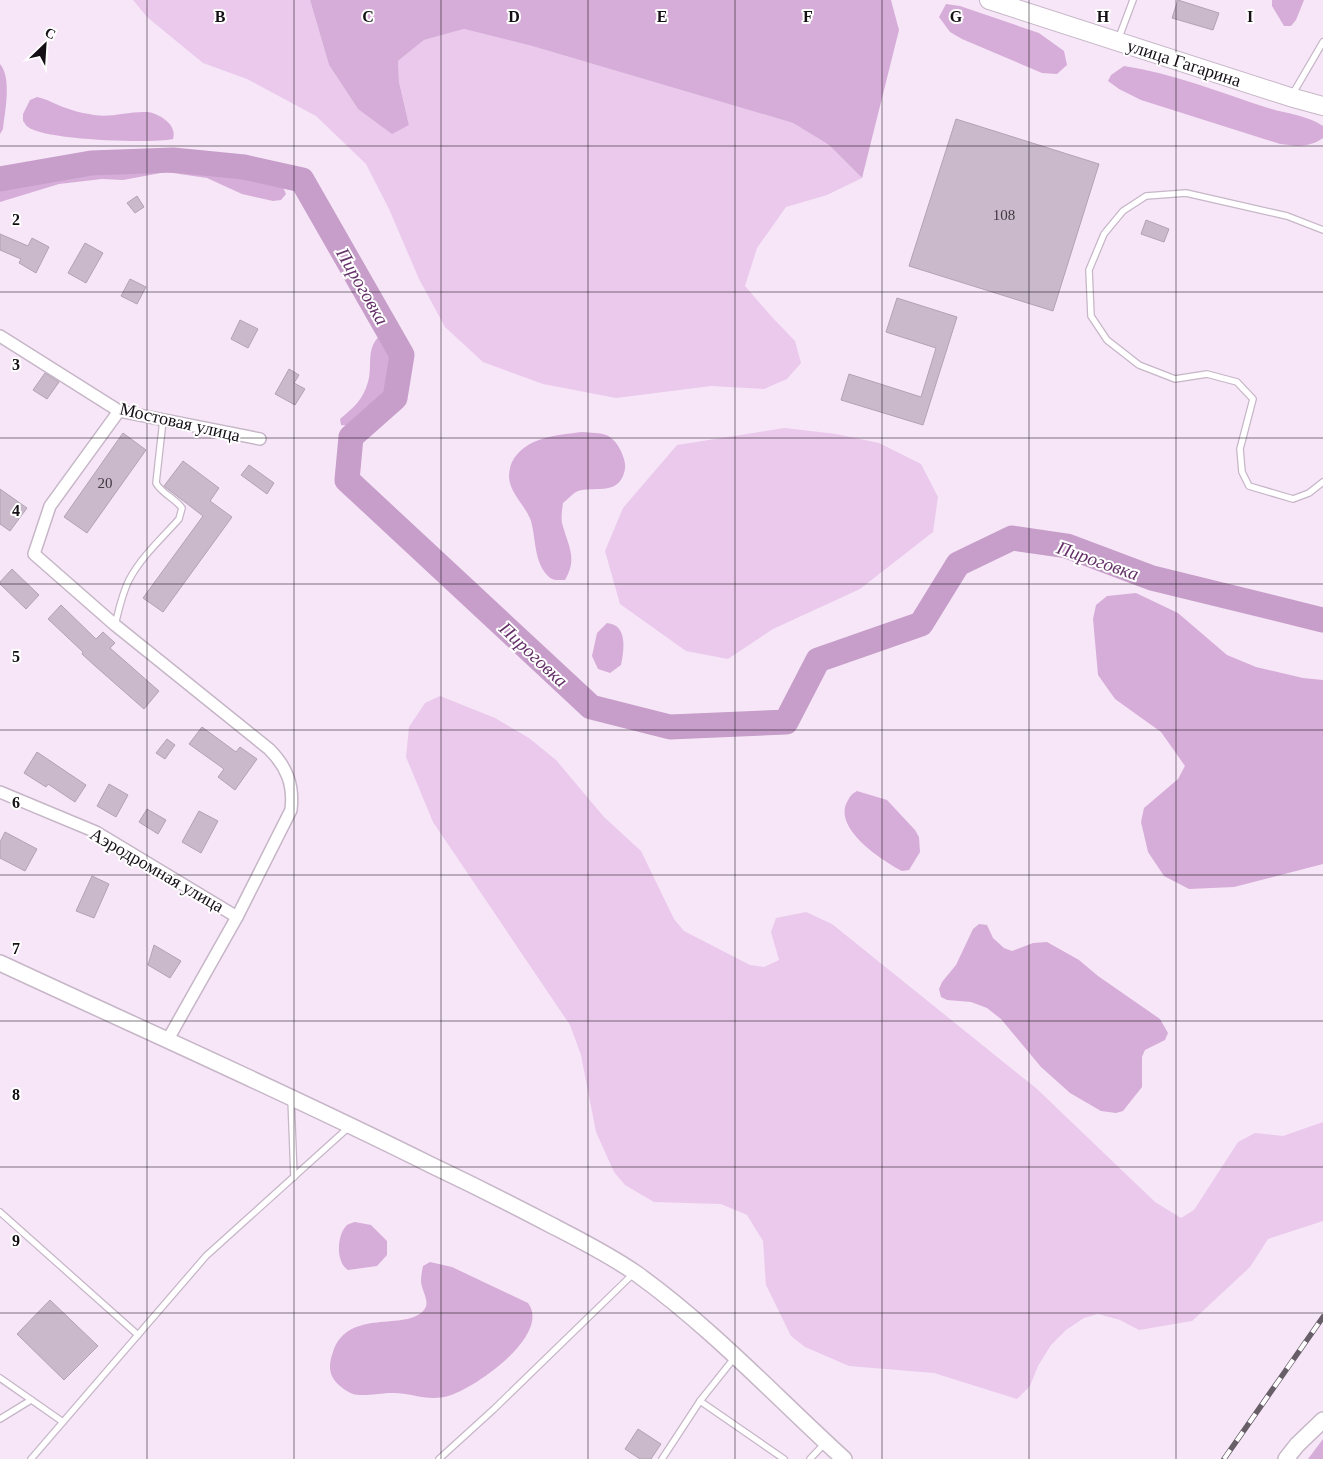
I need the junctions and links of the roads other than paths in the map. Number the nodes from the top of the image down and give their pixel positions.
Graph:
1 (989, 0) edge
2 (1133, 0) edge
3 (1118, 42) junction
4 (1323, 42) edge
5 (1290, 97) junction
6 (1323, 106) edge
7 (1323, 230) edge
8 (0, 336) edge
9 (120, 411) junction
10 (163, 420) junction
11 (260, 439) dead end
12 (1323, 482) edge
13 (115, 625) junction
14 (0, 792) edge
15 (237, 917) junction
16 (0, 963) edge
17 (166, 1041) junction
18 (290, 1096) junction
19 (351, 1125) junction
20 (294, 1177) junction
21 (0, 1212) edge
22 (634, 1273) junction
23 (138, 1335) junction
24 (735, 1356) junction
25 (0, 1378) edge
26 (31, 1400) junction
27 (700, 1401) junction
28 (0, 1419) edge
29 (1323, 1420) edge
30 (63, 1422) junction
31 (826, 1442) junction
32 (31, 1459) edge
33 (439, 1459) edge
34 (662, 1459) edge
35 (784, 1459) edge
36 (810, 1459) edge
37 (844, 1459) edge
38 (1286, 1459) edge

1 - 3 main road, улица Гагарина
2 - 3 lane
3 - 5 main road, улица Гагарина
4 - 5 lane
5 - 6 main road, улица Гагарина
7 - 12 lane
8 - 9 street, Мостовая улица
9 - 10 street, Мостовая улица
9 - 13 street
10 - 11 street, Мостовая улица
10 - 13 lane
13 - 15 street
14 - 15 street, Аэродромная улица
15 - 17 street, Аэродромная улица
16 - 17 main road
17 - 18 main road
18 - 19 main road
18 - 20 lane
19 - 20 lane
19 - 22 main road
20 - 23 lane
21 - 23 lane
22 - 24 main road
22 - 33 lane
23 - 30 lane
24 - 27 lane
24 - 31 main road
25 - 26 lane
26 - 28 lane
26 - 30 lane
27 - 34 lane
27 - 35 lane
29 - 38 main road
30 - 32 lane
31 - 36 lane
31 - 37 main road

